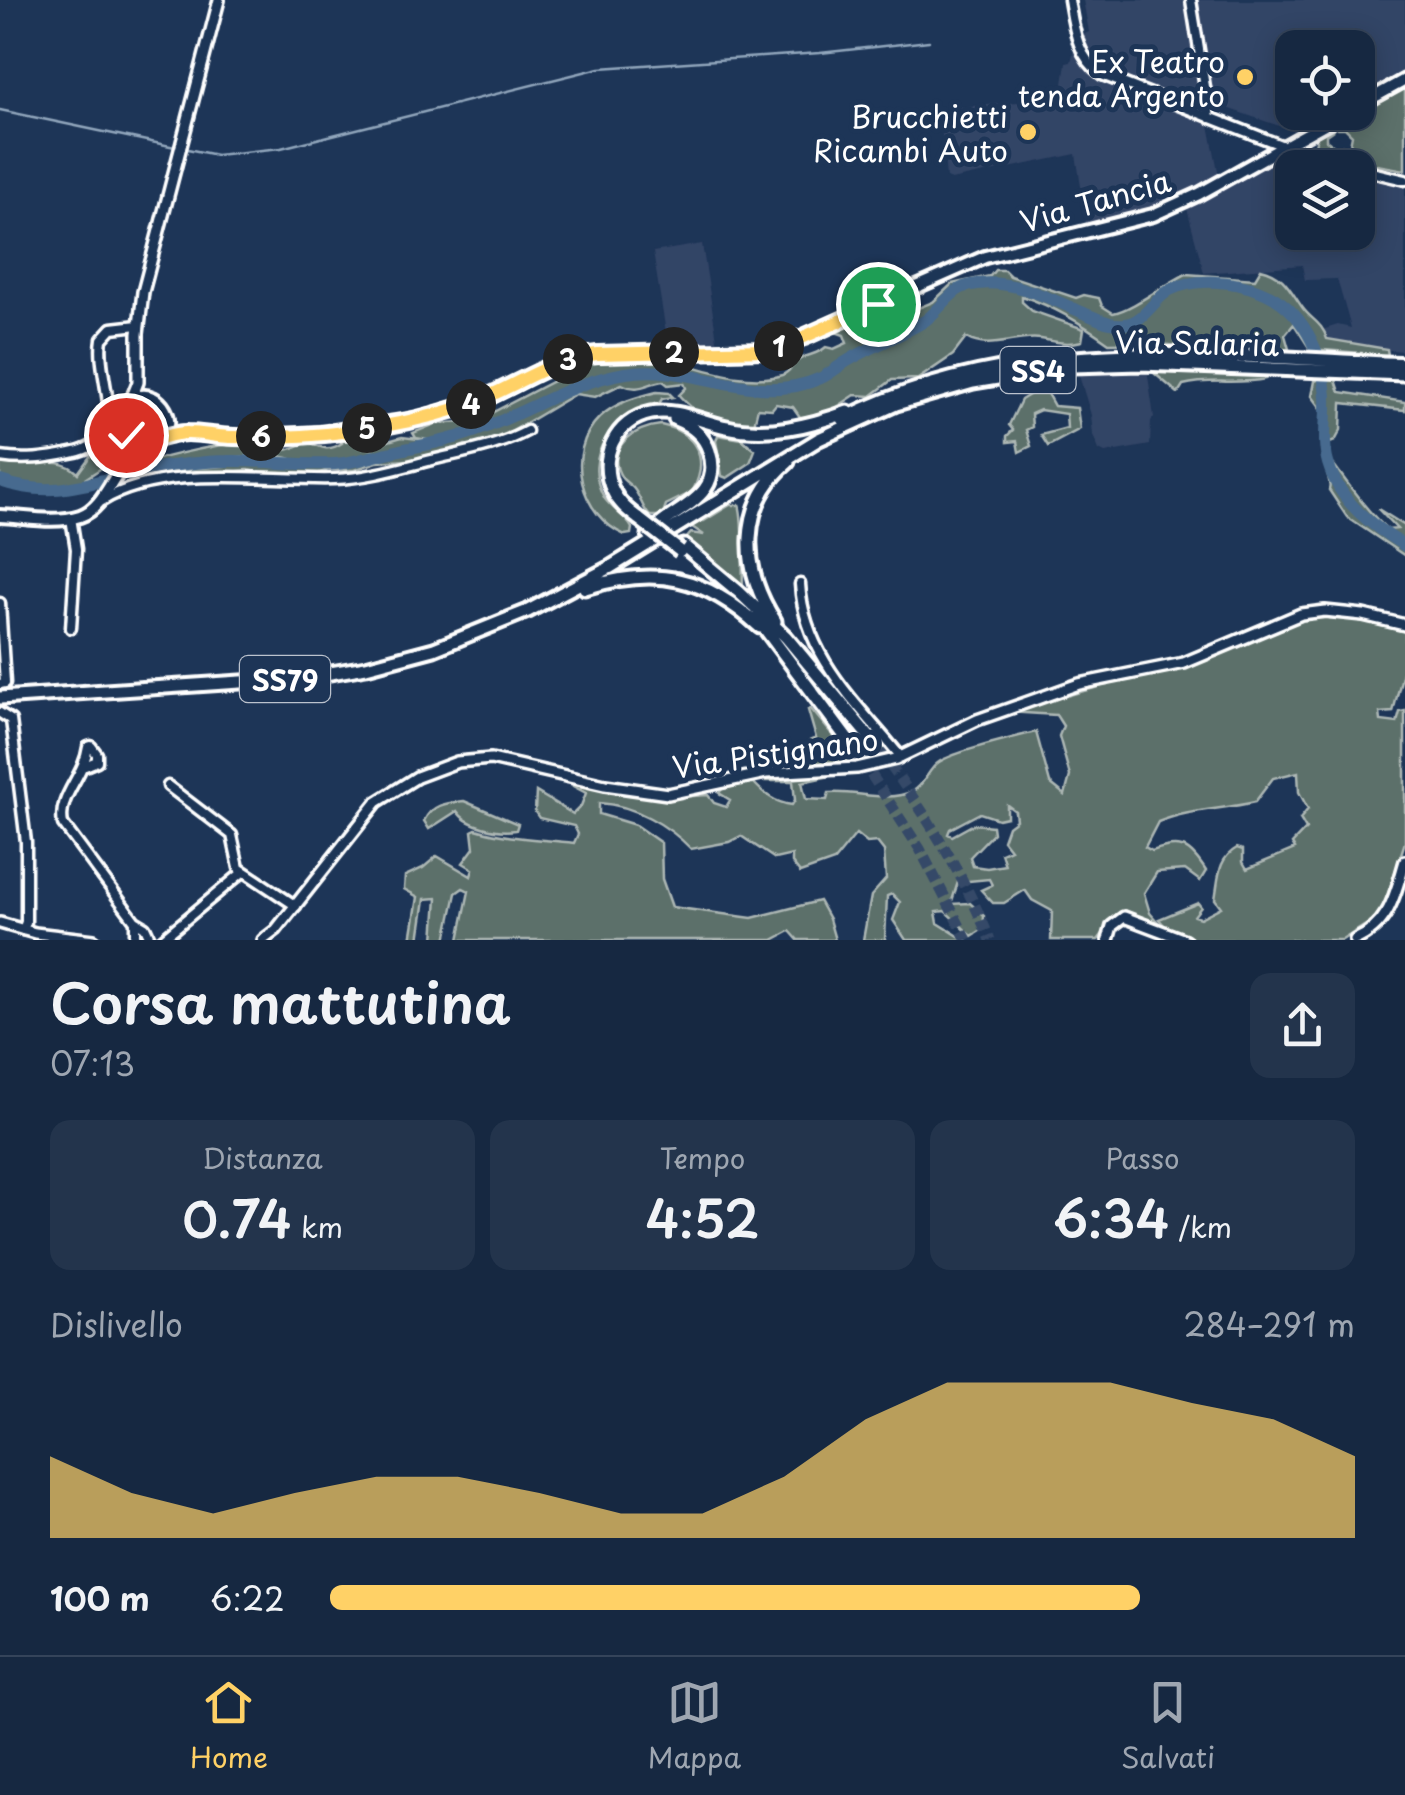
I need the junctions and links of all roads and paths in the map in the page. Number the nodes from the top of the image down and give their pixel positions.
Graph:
1 (220, 0) edge
2 (1069, 0) edge
3 (1192, 0) edge
4 (1405, 80) edge
5 (1375, 97) edge
6 (1210, 118) junction
7 (1314, 130) edge
8 (1286, 146) junction
9 (1297, 150) edge
10 (1375, 173) edge
11 (1405, 180) edge
12 (138, 325) junction
13 (1268, 363) junction
14 (1405, 364) edge
15 (1351, 367) junction
16 (139, 371) junction
17 (1405, 374) edge
18 (159, 400) junction
19 (130, 402) junction
20 (871, 404) junction
21 (168, 412) junction
22 (125, 428) junction
23 (527, 431) dead end
24 (199, 434) junction
25 (819, 439) junction
26 (154, 440) junction
27 (0, 457) edge
28 (124, 460) junction
29 (98, 500) junction
30 (0, 516) edge
31 (642, 517) junction
32 (72, 518) junction
33 (646, 538) junction
34 (581, 583) junction
35 (800, 584) dead end
36 (557, 597) junction
37 (0, 603) edge
38 (1405, 625) edge
39 (71, 628) dead end
40 (781, 640) junction
41 (0, 684) edge
42 (0, 698) edge
43 (0, 713) edge
44 (870, 738) tunnel mouth
45 (852, 747) tunnel mouth
46 (901, 757) junction
47 (85, 766) dead end
48 (168, 786) dead end
49 (224, 841) dead end
50 (234, 852) junction
51 (1405, 861) edge
52 (243, 872) junction
53 (296, 906) junction
54 (135, 921) junction
55 (0, 923) edge
56 (23, 930) junction
57 (94, 940) edge
58 (134, 940) edge
59 (152, 940) edge
60 (161, 940) edge
61 (263, 940) edge
62 (1108, 940) edge
63 (1185, 940) edge
64 (1355, 940) edge

1 - 12 street
2 - 6 street
3 - 6 street
4 - 5 main road
6 - 8 street
7 - 8 main road, Via Tancia
8 - 9 street
8 - 24 main road, Via Tancia
10 - 11 street
12 - 16 street
12 - 27 street
13 - 15 highway, Via Salaria / SS4
13 - 20 highway, Via Salaria / SS4
13 - 25 highway, Via Salaria / SS4
14 - 15 highway, Via Salaria / SS4
15 - 17 highway, Via Salaria / SS4
16 - 18 street
16 - 19 street
18 - 19 main road
18 - 21 main road
19 - 22 main road
20 - 31 highway, SS4
20 - 33 highway, SS79
21 - 24 main road
21 - 26 main road
22 - 26 main road
22 - 28 main road
23 - 29 street
24 - 26 main road, Via Tancia
25 - 34 highway, SS79
25 - 40 highway, SS4
26 - 28 main road
28 - 29 main road
29 - 32 main road
30 - 32 main road
31 - 33 highway
31 - 40 highway, bridge
32 - 39 street
33 - 34 highway, SS79
34 - 36 highway, SS79
35 - 46 street
36 - 40 highway
36 - 42 highway, SS79
37 - 41 street
38 - 46 street, Via Pistignano
40 - 44 highway, SS4
40 - 45 highway, SS4
43 - 56 street
46 - 53 street, Via Pistignano
47 - 54 street
48 - 50 street
49 - 50 street
50 - 52 street
51 - 64 street
52 - 53 street
52 - 60 street
53 - 61 street, Via Pistignano
54 - 58 street
54 - 59 street
55 - 56 street
56 - 57 street
62 - 63 street

